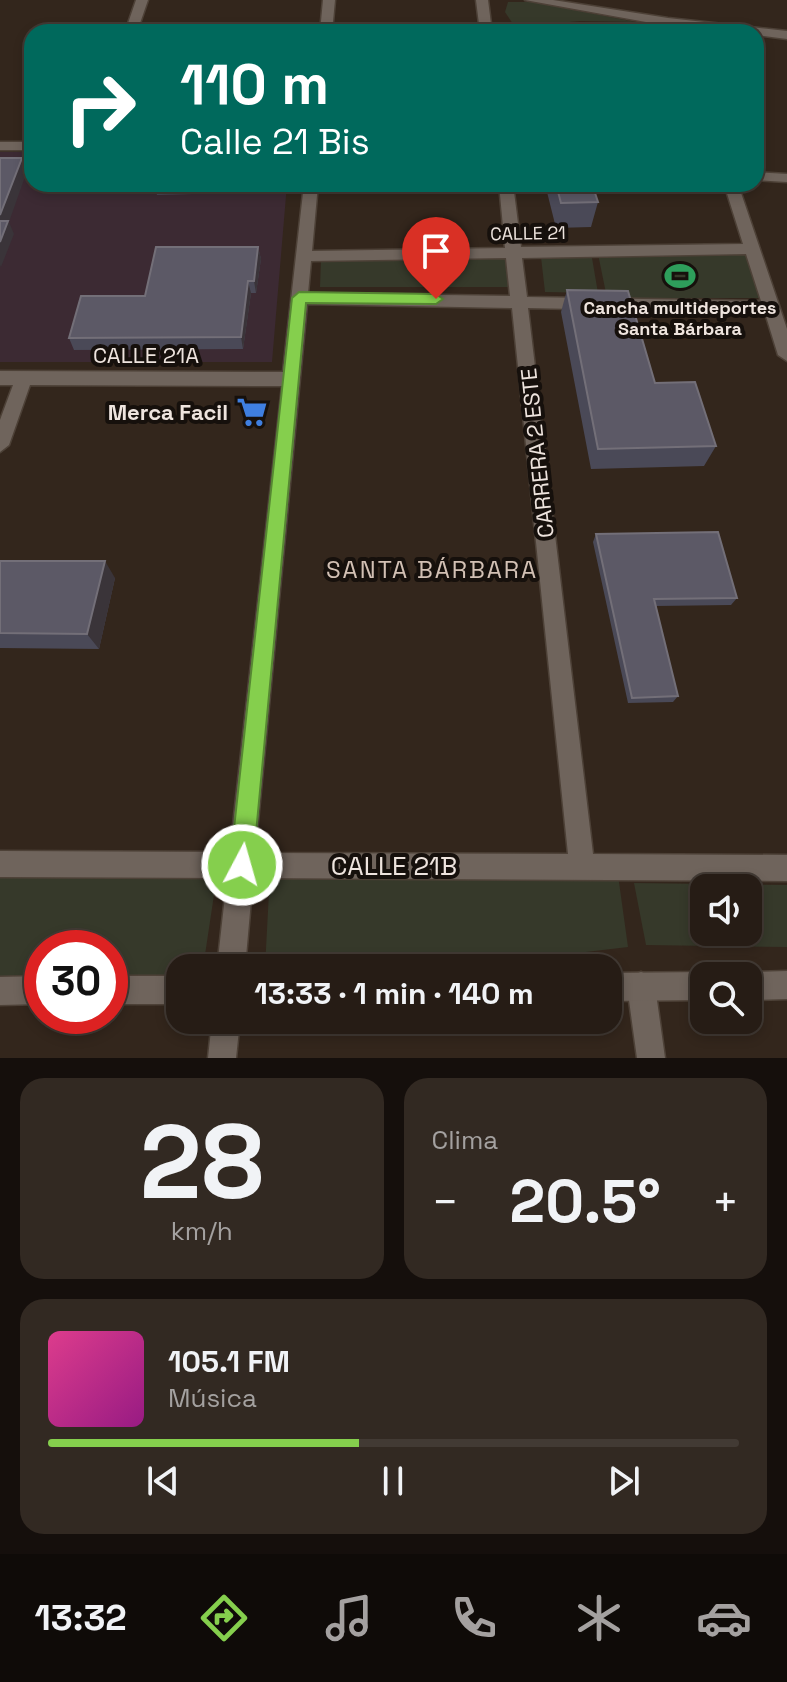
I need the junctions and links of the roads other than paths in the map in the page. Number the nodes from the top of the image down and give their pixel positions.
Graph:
1 (142, 0) edge
2 (329, 0) edge
3 (482, 0) edge
4 (531, 0) edge
5 (134, 24) edge
6 (327, 24) edge
7 (485, 24) edge
8 (655, 24) edge
9 (764, 33) edge
10 (787, 35) edge
11 (0, 146) edge
12 (24, 146) edge
13 (764, 177) edge
14 (787, 178) edge
15 (310, 192) edge
16 (507, 192) edge
17 (734, 192) edge
18 (752, 249) junction
19 (515, 254) junction
20 (304, 256) junction
21 (299, 298) junction
22 (521, 300) junction
23 (771, 307) junction
24 (787, 355) edge
25 (0, 378) edge
26 (24, 378) junction
27 (291, 379) junction
28 (0, 445) edge
29 (0, 864) edge
30 (242, 865) junction
31 (582, 866) junction
32 (787, 868) edge
33 (232, 954) edge
34 (787, 985) edge
35 (641, 986) junction
36 (690, 986) edge
37 (762, 986) edge
38 (622, 987) edge
39 (24, 990) edge
40 (128, 990) edge
41 (166, 990) edge
42 (0, 991) edge
43 (225, 1034) edge
44 (222, 1058) edge
45 (651, 1058) edge

1 - 5 street
2 - 6 street
3 - 7 street
4 - 8 street
9 - 10 street
11 - 12 street
13 - 14 street
15 - 20 street
16 - 19 street, CARRERA 2 ESTE
17 - 18 street
18 - 19 street, CALLE 21
18 - 23 street
19 - 20 street, CALLE 21
19 - 22 street, CARRERA 2 ESTE
20 - 21 street
21 - 22 street
21 - 27 street
22 - 23 street
22 - 31 street, CARRERA 2 ESTE
23 - 24 street
25 - 26 street, CALLE 21A
26 - 27 street, CALLE 21A
26 - 28 street
27 - 30 street
29 - 30 street, CALLE 21B
30 - 31 street, CALLE 21B
30 - 33 street
31 - 32 street, CALLE 21B
34 - 37 street
35 - 36 street
35 - 38 street
35 - 45 street
39 - 42 street
40 - 41 street
43 - 44 street

